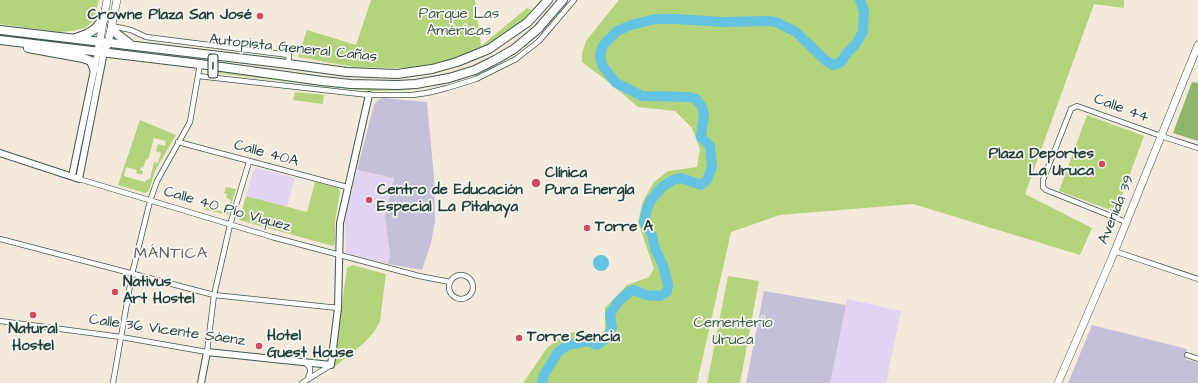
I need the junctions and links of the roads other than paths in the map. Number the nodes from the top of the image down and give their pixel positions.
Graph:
1 (107, 0) edge
2 (117, 0) edge
3 (548, 0) edge
4 (563, 0) edge
5 (574, 0) edge
6 (104, 18) junction
7 (112, 26) junction
8 (0, 30) edge
9 (72, 38) junction
10 (0, 40) edge
11 (15, 42) junction
12 (99, 42) junction
13 (108, 43) junction
14 (134, 45) junction
15 (1198, 45) edge
16 (101, 52) junction
17 (200, 64) junction
18 (288, 64) junction
19 (94, 69) junction
20 (198, 76) junction
21 (369, 95) junction
22 (1161, 136) junction
23 (178, 142) junction
24 (1198, 148) edge
25 (0, 153) edge
26 (249, 162) junction
27 (72, 176) junction
28 (79, 179) junction
29 (347, 187) junction
30 (150, 201) junction
31 (1126, 222) junction
32 (230, 225) junction
33 (0, 239) edge
34 (1114, 251) junction
35 (340, 256) junction
36 (132, 274) junction
37 (1198, 279) edge
38 (450, 282) junction
39 (214, 295) junction
40 (338, 308) junction
41 (0, 321) edge
42 (120, 337) junction
43 (207, 352) junction
44 (1187, 355) dead end
45 (1198, 359) edge
46 (305, 362) junction
47 (331, 365) junction
48 (307, 380) junction
49 (113, 383) edge
50 (201, 383) edge
51 (302, 383) edge
52 (1058, 383) edge

1 - 6 main road
2 - 7 main road
3 - 18 highway, Autopista General Cañas / 1
4 - 17 highway, Autopista General Cañas / 1
5 - 21 street
6 - 9 highway
6 - 12 main road
7 - 13 main road
7 - 14 highway
7 - 18 street
8 - 9 highway, 1
9 - 12 highway, 1
10 - 11 highway, 1
11 - 16 highway, 1
11 - 19 highway
12 - 13 highway, 1
12 - 16 main road
13 - 14 highway, Autopista General Cañas / 1
13 - 16 main road
14 - 18 highway, Autopista General Cañas / 1
15 - 22 main road, Avenida 39
16 - 17 highway, Autopista General Cañas / 1
16 - 19 street
16 - 28 street
17 - 20 street
19 - 27 street
20 - 21 street
20 - 23 street
21 - 29 street
22 - 24 street, Calle 44
22 - 31 main road, Avenida 39
22 - 31 street, Calle 44
23 - 26 street, Calle 40A
23 - 30 street
25 - 27 street, Calle 40 Pío Víquez
26 - 29 street, Calle 40A
26 - 32 street
27 - 28 street, Calle 40 Pío Víquez
28 - 30 street, Calle 40 Pío Víquez
29 - 35 street
30 - 32 street, Calle 40 Pío Víquez
30 - 36 street
31 - 34 main road, Avenida 39
32 - 35 street, Calle 40 Pío Víquez
32 - 39 street
33 - 36 street
34 - 37 street
34 - 52 main road, Avenida 39
35 - 38 street, Calle 40 Pío Víquez
35 - 40 street
36 - 39 street
36 - 42 street
38 - 38 street
39 - 40 street
39 - 43 street
40 - 47 street
41 - 42 street, Calle 36 Vicente Sáenz
42 - 43 street, Calle 36 Vicente Sáenz
42 - 49 street
43 - 46 street, Calle 36 Vicente Sáenz
43 - 50 street
44 - 45 street
46 - 47 street, Calle 36 Vicente Sáenz
46 - 48 street
47 - 48 street
48 - 51 street

